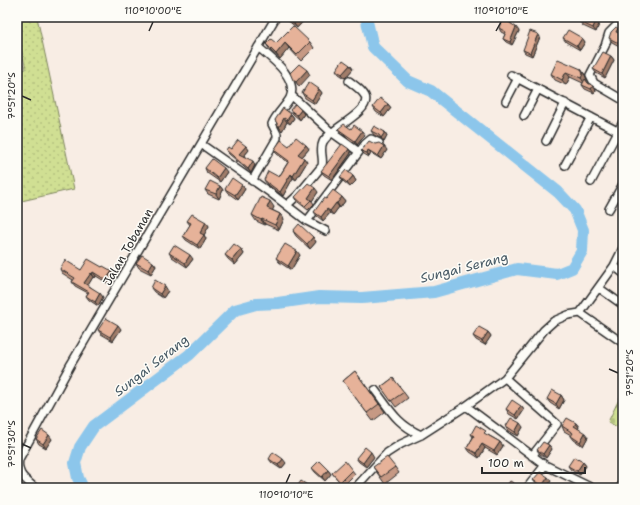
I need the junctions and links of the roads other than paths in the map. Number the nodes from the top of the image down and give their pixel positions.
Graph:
1 (276, 17) edge
2 (623, 19) edge
3 (258, 47) junction
4 (350, 81) dead end
5 (538, 89) junction
6 (291, 95) junction
7 (623, 100) edge
8 (506, 101) dead end
9 (565, 103) junction
10 (524, 116) dead end
11 (591, 117) junction
12 (623, 122) edge
13 (331, 132) junction
14 (620, 132) edge
15 (546, 141) dead end
16 (379, 143) edge
17 (201, 144) junction
18 (359, 152) junction
19 (565, 165) dead end
20 (252, 181) junction
21 (590, 182) dead end
22 (623, 184) edge
23 (287, 205) junction
24 (609, 209) dead end
25 (307, 220) junction
26 (326, 231) dead end
27 (623, 248) edge
28 (614, 266) junction
29 (623, 273) edge
30 (599, 288) junction
31 (623, 305) edge
32 (580, 313) junction
33 (623, 343) edge
34 (505, 378) junction
35 (376, 390) dead end
36 (466, 406) junction
37 (421, 435) junction
38 (532, 456) junction
39 (544, 465) junction
40 (35, 488) edge
41 (355, 488) edge
42 (527, 488) edge
43 (592, 488) edge

1 - 3 street, Jalan Tobanan
2 - 7 street
3 - 6 street
3 - 17 street, Jalan Tobanan
4 - 13 street
5 - 8 street
5 - 9 street
5 - 10 street
6 - 13 street
6 - 20 street
9 - 11 street
9 - 15 street
11 - 14 street
11 - 19 street
12 - 14 street
13 - 18 street
13 - 23 street
14 - 21 street
16 - 18 street
17 - 20 street
17 - 40 street, Jalan Tobanan
18 - 25 street
20 - 23 street
22 - 24 street
23 - 25 street
25 - 26 street
27 - 28 street
28 - 29 street
28 - 30 street
30 - 31 street
30 - 32 street
32 - 33 street
32 - 34 street
34 - 36 street
34 - 38 street
35 - 37 street
36 - 37 street
36 - 38 street
37 - 41 street
38 - 39 street
39 - 42 street
39 - 43 street

